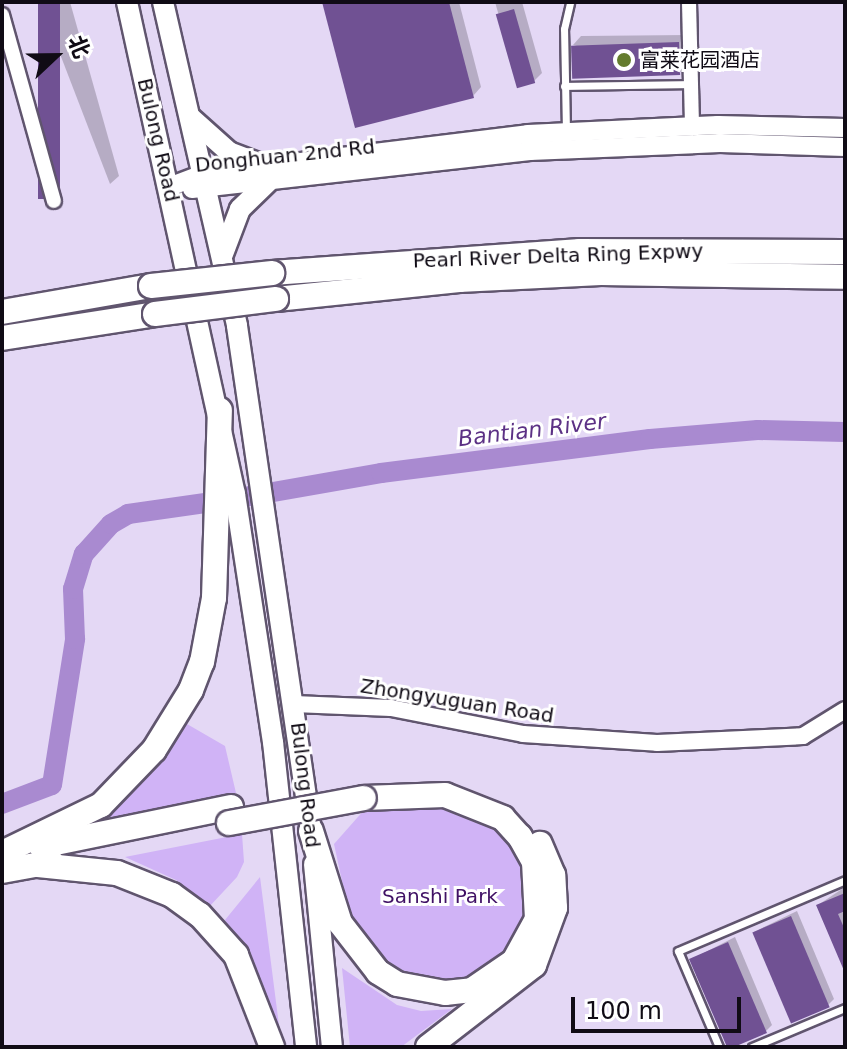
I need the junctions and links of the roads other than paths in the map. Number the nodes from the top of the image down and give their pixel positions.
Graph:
1 (127, 2) edge
2 (570, 2) edge
3 (689, 2) edge
4 (166, 3) edge
5 (2, 15) edge
6 (692, 84) junction
7 (564, 86) junction
8 (191, 118) junction
9 (692, 126) junction
10 (845, 128) edge
11 (566, 132) junction
12 (845, 147) edge
13 (266, 174) junction
14 (206, 182) junction
15 (169, 187) junction
16 (54, 201) dead end
17 (845, 252) edge
18 (223, 258) junction
19 (845, 277) edge
20 (151, 286) junction
21 (2, 297) edge
22 (2, 312) edge
23 (112, 319) junction
24 (2, 338) edge
25 (2, 353) edge
26 (220, 410) junction
27 (294, 704) junction
28 (845, 710) edge
29 (364, 791) junction
30 (230, 815) junction
31 (311, 831) junction
32 (2, 854) edge
33 (38, 865) junction
34 (2, 871) edge
35 (845, 880) edge
36 (845, 1008) edge
37 (272, 1047) edge
38 (306, 1047) edge
39 (332, 1047) edge
40 (428, 1047) edge
41 (719, 1047) edge
42 (752, 1047) edge

1 - 15 main road, Bulong Road
2 - 7 lane
3 - 6 street
4 - 8 main road, Bulong Road
5 - 16 street
6 - 7 lane
6 - 9 street
7 - 11 lane
8 - 13 main road
8 - 14 main road, Bulong Road
9 - 10 main road, Donghuan 2nd Rd
9 - 11 main road, Donghuan 2nd Rd
11 - 13 main road, Donghuan 2nd Rd
12 - 13 main road, Donghuan 2nd Rd
13 - 14 main road, Donghuan 2nd Rd
13 - 18 main road
14 - 15 main road, Donghuan 2nd Rd
14 - 18 main road, Bulong Road
15 - 26 main road, Bulong Road
17 - 20 highway, Pearl River Delta Ring Expwy, bridge
18 - 27 main road, Bulong Road
19 - 23 highway, Pearl River Delta Ring Expwy, bridge
20 - 21 highway
20 - 22 highway
23 - 24 highway
23 - 25 highway
26 - 32 highway
26 - 38 main road, Bulong Road
27 - 28 street, Zhongyuguan Road
27 - 31 main road, Bulong Road
29 - 30 highway
29 - 31 highway
29 - 40 highway
30 - 32 highway
30 - 33 highway
31 - 39 main road, Bulong Road
33 - 34 highway
33 - 37 highway
35 - 41 lane
36 - 42 lane

